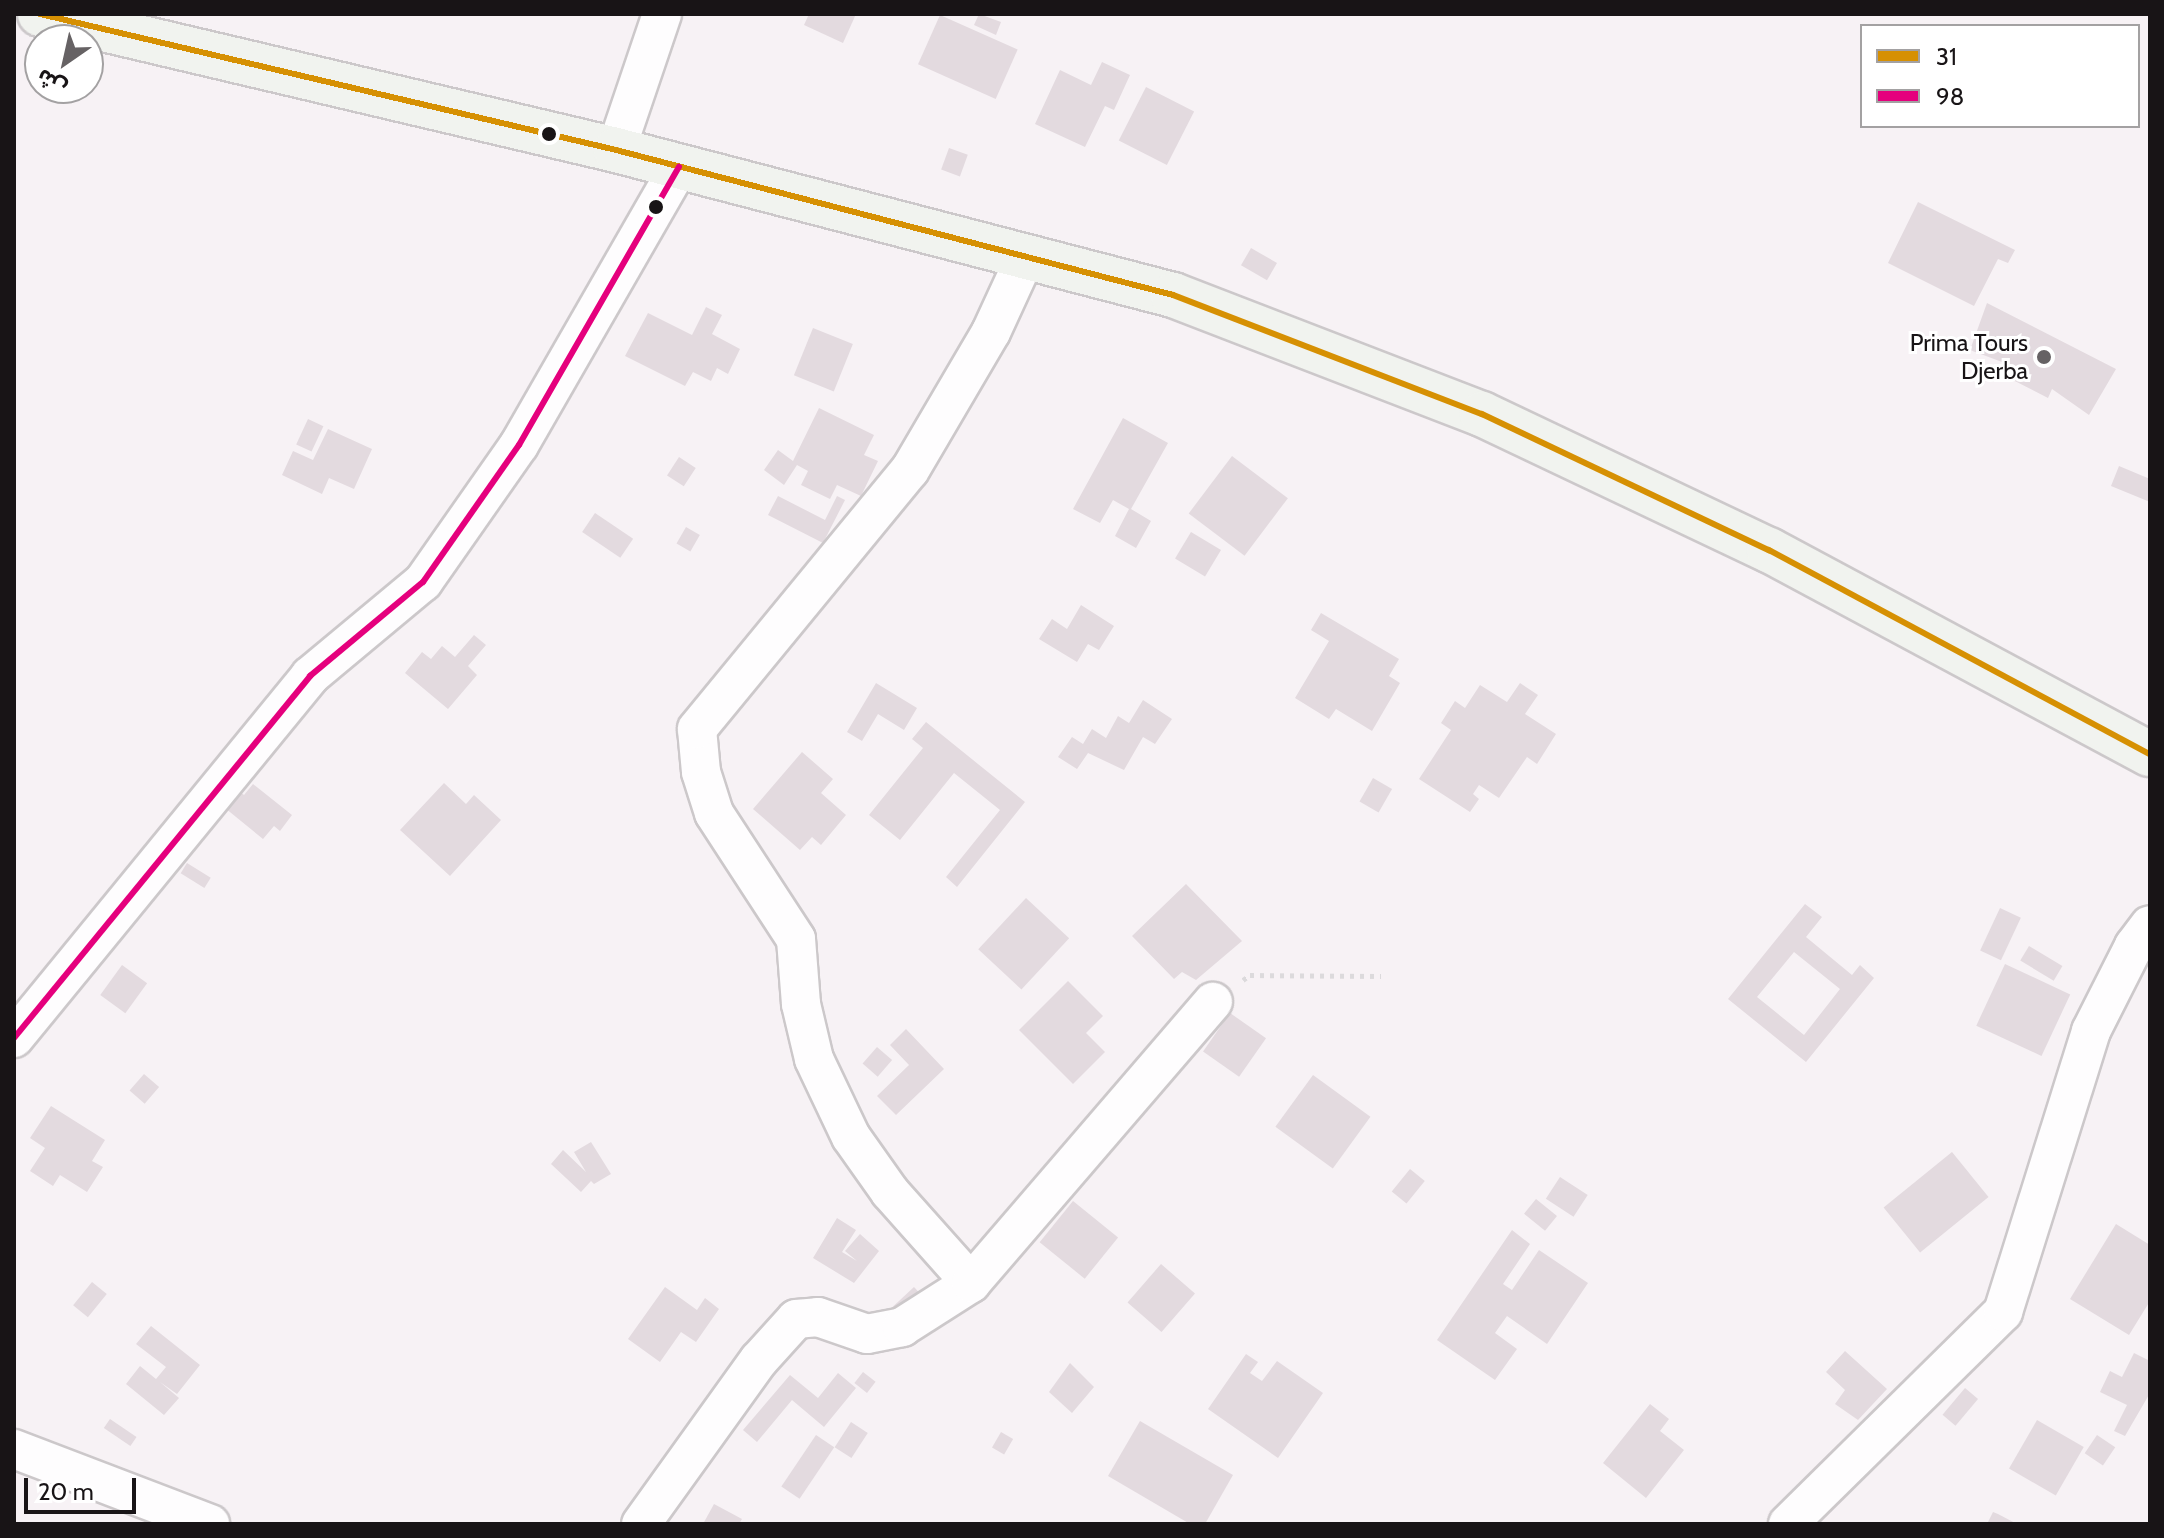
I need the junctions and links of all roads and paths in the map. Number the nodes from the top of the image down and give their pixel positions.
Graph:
1 (40, 14) edge
2 (662, 14) edge
3 (616, 150) junction
4 (679, 167) junction
5 (1025, 258) junction
6 (2150, 754) edge
7 (2150, 925) edge
8 (1381, 976) dead end
9 (1213, 1002) joint
10 (14, 1038) edge
11 (971, 1283) junction
12 (14, 1449) edge
13 (210, 1524) edge
14 (641, 1524) edge
15 (1788, 1524) edge

1 - 3 main road
2 - 3 street
3 - 4 main road
4 - 5 main road
4 - 10 street
5 - 6 main road
5 - 11 street
7 - 15 street
8 - 9 path
9 - 11 street
11 - 14 street
12 - 13 street

